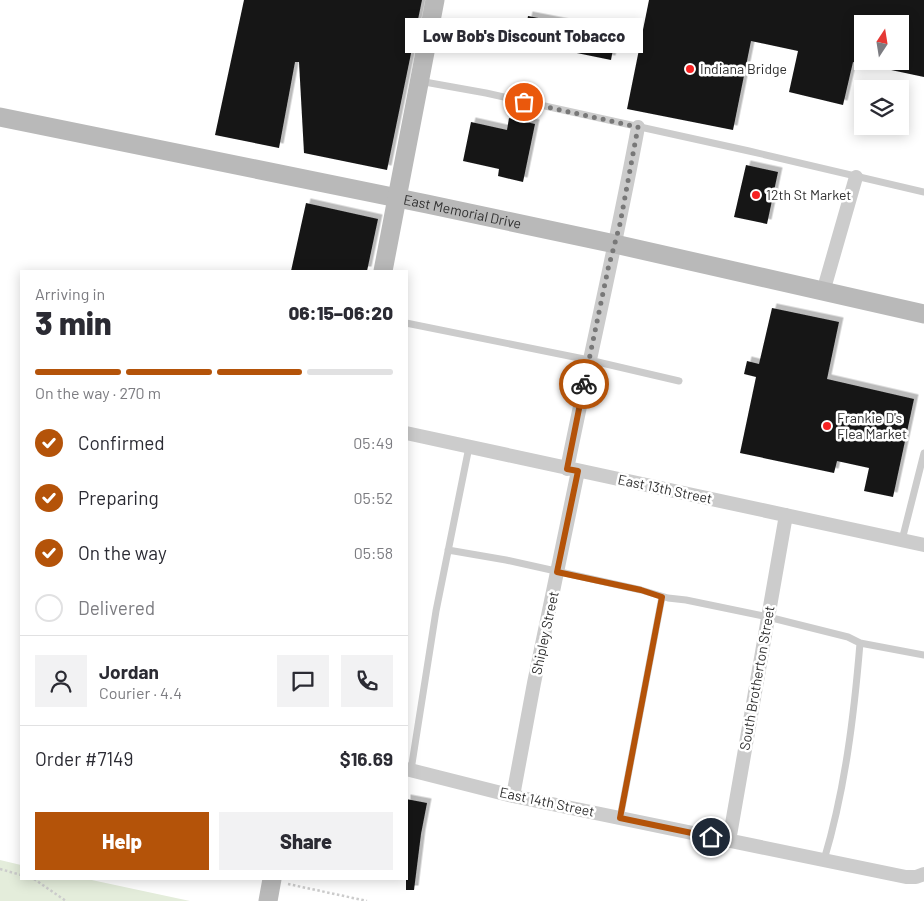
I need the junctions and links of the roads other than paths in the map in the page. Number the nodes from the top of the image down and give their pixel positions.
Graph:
1 (436, 0) edge
2 (419, 81) junction
3 (0, 117) edge
4 (638, 127) junction
5 (856, 177) junction
6 (924, 192) edge
7 (397, 198) junction
8 (615, 244) junction
9 (383, 270) edge
10 (823, 292) junction
11 (924, 314) edge
12 (408, 323) edge
13 (589, 360) junction
14 (679, 381) dead end
15 (408, 433) edge
16 (469, 447) junction
17 (924, 453) edge
18 (572, 470) junction
19 (786, 515) junction
20 (902, 540) junction
21 (924, 545) edge
22 (448, 550) junction
23 (557, 572) junction
24 (662, 597) junction
25 (768, 617) junction
26 (860, 643) junction
27 (924, 655) edge
28 (409, 770) edge
29 (514, 796) junction
30 (620, 818) junction
31 (729, 840) junction
32 (824, 860) junction
33 (924, 874) edge
34 (272, 880) edge
35 (268, 901) edge

1 - 2 main road
2 - 4 lane
2 - 7 main road
3 - 7 main road, East Memorial Drive
4 - 5 lane
4 - 8 street, Shipley Street
5 - 6 lane
5 - 10 street
7 - 8 main road, East Memorial Drive
7 - 9 main road
8 - 10 main road, East Memorial Drive
8 - 13 street, Shipley Street
10 - 11 main road, East Memorial Drive
12 - 13 lane
13 - 14 lane
13 - 18 street, Shipley Street
15 - 16 street, East 13th Street
16 - 18 street, East 13th Street
16 - 22 lane
17 - 20 lane
18 - 19 street, East 13th Street
18 - 23 street, Shipley Street
19 - 20 street, East 13th Street
19 - 25 street, South Brotherton Street
20 - 21 street, East 13th Street
22 - 23 lane
22 - 28 lane
23 - 24 lane
23 - 29 street, Shipley Street
24 - 25 lane
24 - 30 lane
25 - 26 lane
25 - 31 street, South Brotherton Street
26 - 27 lane
26 - 32 lane
28 - 29 street, East 14th Street
29 - 30 street, East 14th Street
30 - 31 street, East 14th Street
31 - 32 street, East 14th Street
32 - 33 street, East 14th Street
34 - 35 main road

